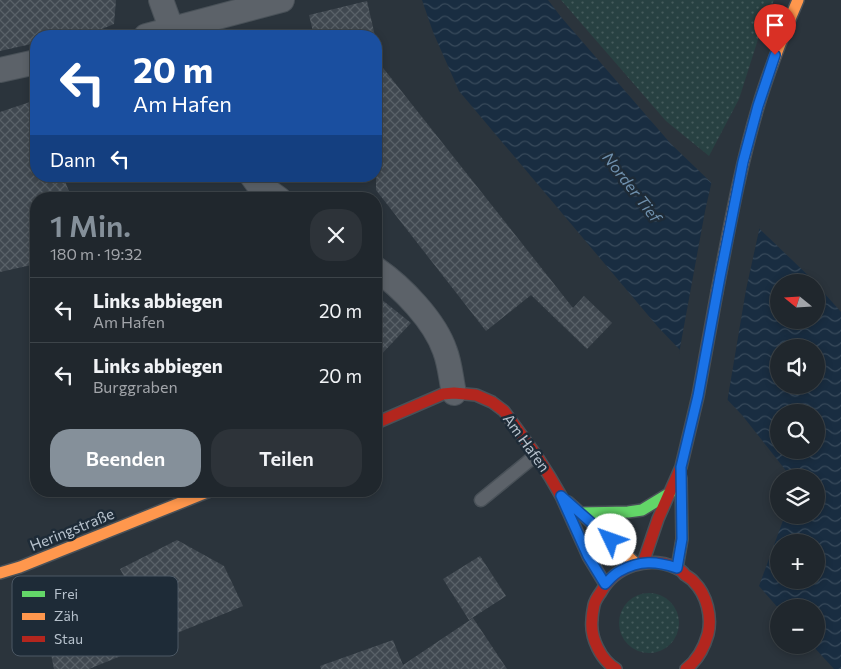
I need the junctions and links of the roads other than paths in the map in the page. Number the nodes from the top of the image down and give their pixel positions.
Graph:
1 (161, 0) edge
2 (282, 0) edge
3 (798, 0) edge
4 (172, 30) edge
5 (183, 30) edge
6 (30, 63) edge
7 (0, 70) edge
8 (256, 182) edge
9 (269, 192) edge
10 (382, 273) edge
11 (454, 393) junction
12 (382, 420) edge
13 (536, 455) junction
14 (681, 467) junction
15 (670, 493) junction
16 (561, 496) junction
17 (195, 497) edge
18 (481, 500) dead end
19 (581, 513) junction
20 (640, 564) junction
21 (677, 568) junction
22 (0, 573) edge
23 (605, 584) junction
24 (689, 668) edge
25 (616, 669) edge

1 - 4 street
2 - 5 street
3 - 14 main road
6 - 7 street
8 - 9 street
10 - 11 street
11 - 12 main road
11 - 13 main road, Am Hafen
13 - 16 main road, Am Hafen
13 - 18 lane
14 - 15 main road
14 - 21 main road
15 - 19 main road
15 - 20 main road
16 - 19 main road, Am Hafen
16 - 23 main road, Am Hafen
17 - 22 main road, Heringstraße
19 - 20 main road, Am Hafen
20 - 21 main road
20 - 23 main road
21 - 24 main road
23 - 25 main road

